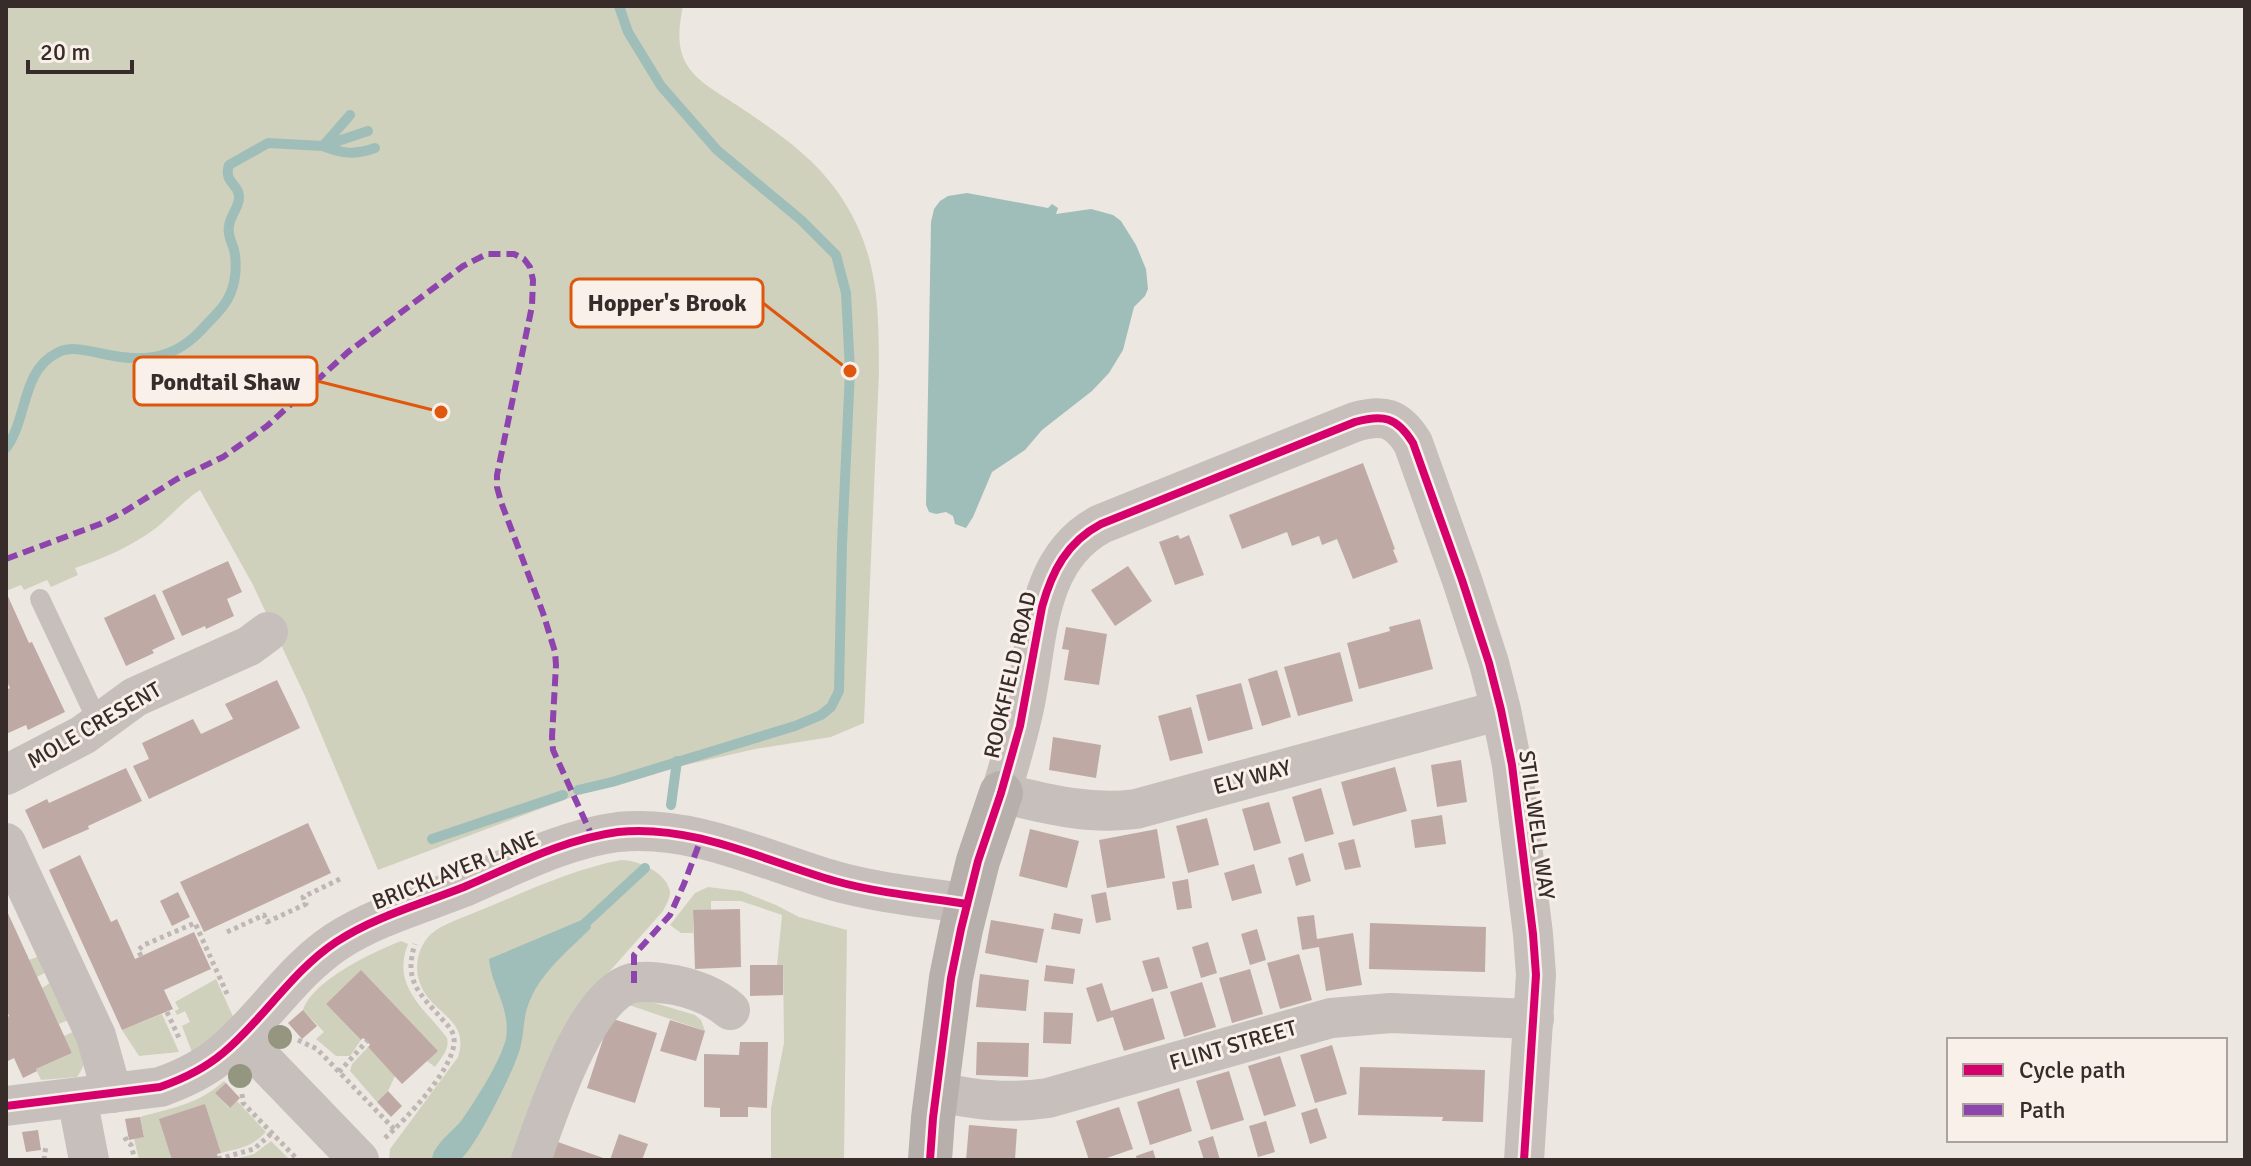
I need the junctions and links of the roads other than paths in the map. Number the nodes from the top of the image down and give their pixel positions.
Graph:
1 (1393, 421) joint
2 (40, 599) dead end
3 (268, 632) dead end
4 (1501, 710) junction
5 (99, 724) junction
6 (6, 775) edge
7 (1001, 793) junction
8 (6, 843) edge
9 (967, 904) junction
10 (730, 1010) dead end
11 (1534, 1019) junction
12 (241, 1034) junction
13 (937, 1092) junction
14 (94, 1095) junction
15 (6, 1106) edge
16 (371, 1150) edge
17 (89, 1160) edge
18 (531, 1160) edge
19 (930, 1160) edge
20 (1524, 1160) edge

1 - 4 street, STILLWELL WAY
1 - 7 street, ROOKFIELD ROAD
2 - 5 lane
3 - 5 street, MOLE CRESENT
4 - 7 street, ELY WAY
4 - 11 street, STILLWELL WAY
5 - 6 street, MOLE CRESENT
7 - 9 street, ROOKFIELD ROAD
8 - 14 street
9 - 12 street, BRICKLAYER LANE
9 - 13 street, ROOKFIELD ROAD
10 - 18 street
11 - 13 street, FLINT STREET
11 - 20 street, STILLWELL WAY
12 - 14 street, BRICKLAYER LANE
12 - 16 street
13 - 19 street, ROOKFIELD ROAD
14 - 15 street, BRICKLAYER LANE
14 - 17 street

